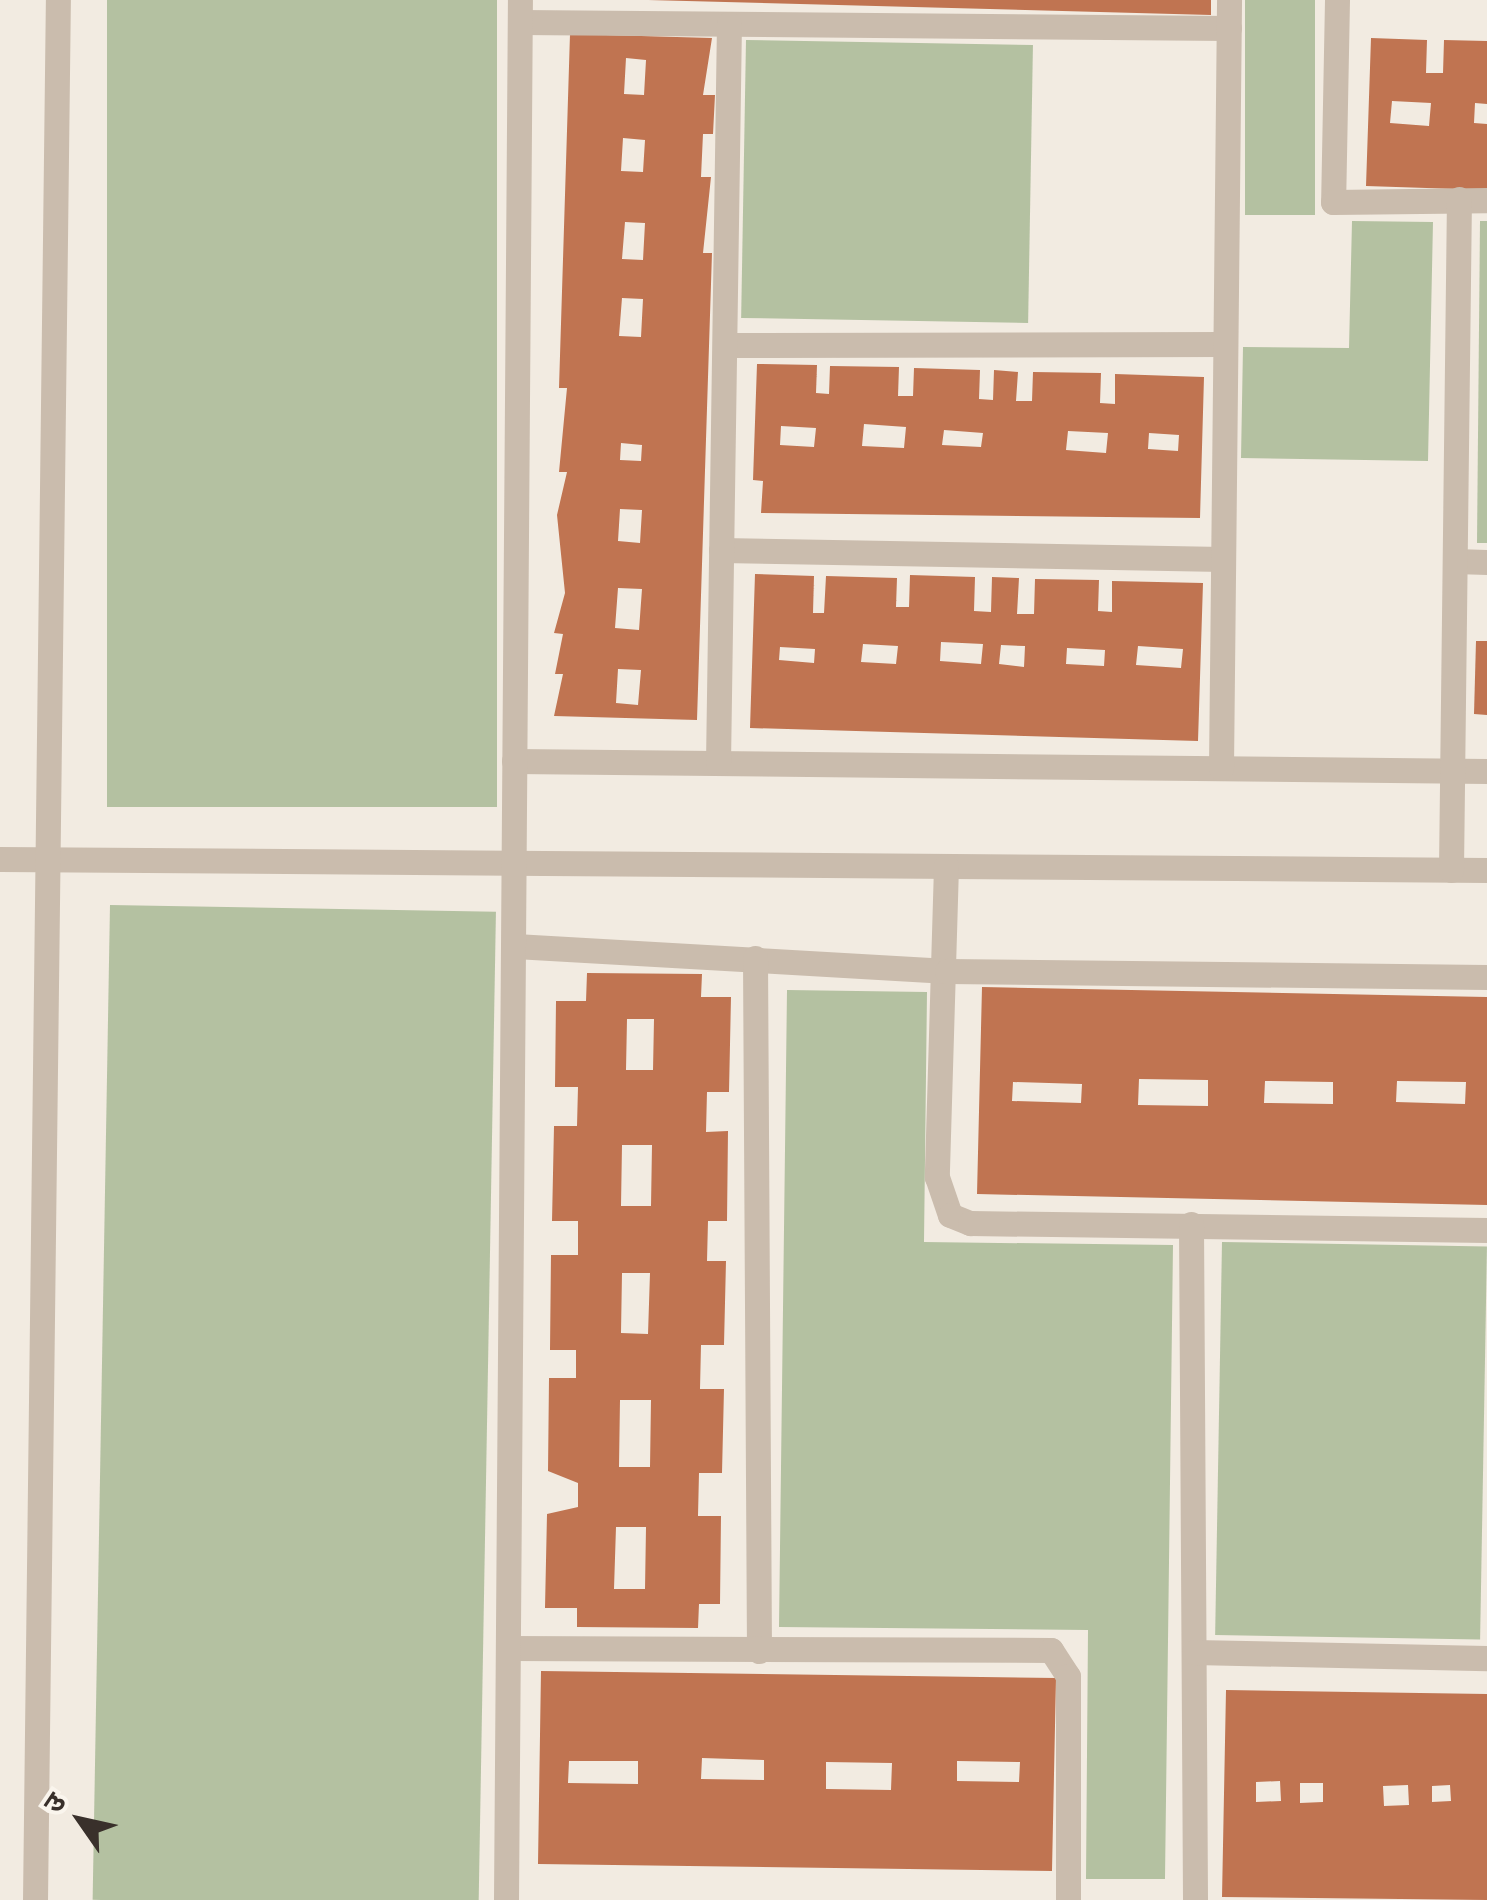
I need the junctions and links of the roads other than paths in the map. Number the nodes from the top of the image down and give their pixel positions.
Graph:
1 (58, 0) edge
2 (1229, 0) edge
3 (1338, 0) edge
4 (520, 11) edge
5 (729, 24) junction
6 (1229, 28) junction
7 (1458, 199) junction
8 (1487, 200) edge
9 (724, 344) junction
10 (1225, 344) junction
11 (721, 550) junction
12 (1223, 559) junction
13 (1454, 561) junction
14 (1487, 562) edge
15 (514, 760) junction
16 (718, 763) junction
17 (1221, 768) junction
18 (1452, 771) junction
19 (1487, 771) edge
20 (0, 859) edge
21 (54, 859) junction
22 (512, 863) junction
23 (946, 866) junction
24 (1451, 870) junction
25 (1487, 870) edge
26 (515, 946) junction
27 (755, 958) junction
28 (947, 971) junction
29 (1487, 976) edge
30 (1192, 1224) junction
31 (1487, 1230) edge
32 (508, 1648) junction
33 (759, 1651) junction
34 (1194, 1652) junction
35 (1487, 1658) edge
36 (35, 1900) edge
37 (506, 1900) edge
38 (1068, 1900) edge
39 (1195, 1900) edge

1 - 21 street
2 - 6 street
3 - 7 street
4 - 5 street
4 - 15 street
5 - 6 street
5 - 9 street
6 - 10 street
7 - 8 street
7 - 13 street
9 - 10 street
9 - 11 street
10 - 12 street
11 - 12 street
11 - 16 street
12 - 17 street
13 - 14 street
13 - 18 street
15 - 16 street
15 - 22 street
16 - 17 street
17 - 18 street
18 - 19 street
18 - 24 street
20 - 21 street
21 - 22 street
21 - 36 street
22 - 23 street
22 - 26 street
23 - 24 street
23 - 28 street
24 - 25 street
26 - 27 street
26 - 32 street
27 - 28 street
27 - 33 street
28 - 29 street
28 - 30 street
30 - 31 street
30 - 34 street
32 - 33 street
32 - 37 street
33 - 38 street
34 - 35 street
34 - 39 street

